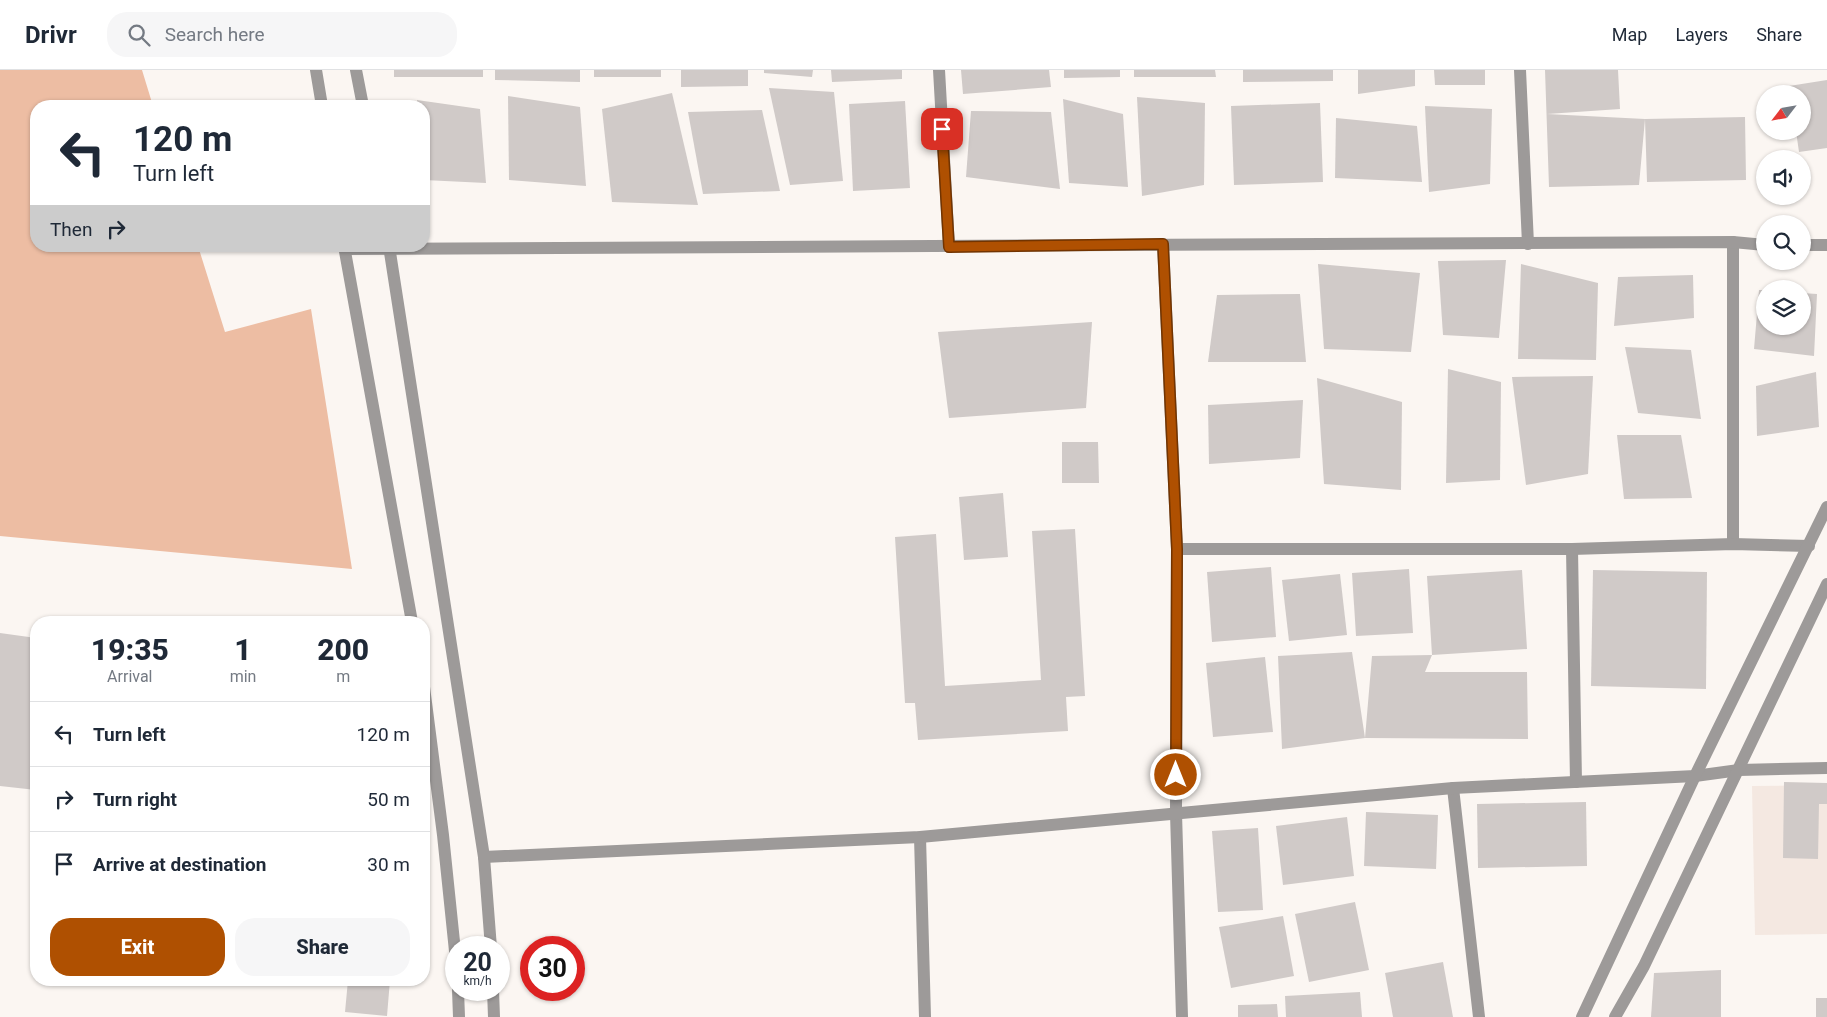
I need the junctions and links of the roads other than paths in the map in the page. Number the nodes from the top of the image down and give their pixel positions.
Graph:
1 (316, 70) edge
2 (356, 70) edge
3 (939, 70) edge
4 (1520, 70) edge
5 (321, 100) edge
6 (361, 100) edge
7 (1827, 238) edge
8 (1732, 242) junction
9 (1163, 244) junction
10 (1528, 244) junction
11 (1756, 244) edge
12 (1811, 244) edge
13 (1811, 245) edge
14 (1827, 245) edge
15 (949, 247) junction
16 (430, 248) edge
17 (345, 252) edge
18 (390, 252) edge
19 (1827, 507) edge
20 (1733, 544) junction
21 (1809, 546) junction
22 (1177, 549) junction
23 (1572, 549) junction
24 (1827, 584) edge
25 (411, 616) edge
26 (430, 731) edge
27 (1827, 768) edge
28 (1739, 770) junction
29 (1695, 776) junction
30 (1576, 782) junction
31 (1453, 788) junction
32 (1176, 813) junction
33 (920, 837) junction
34 (484, 857) junction
35 (454, 936) edge
36 (490, 936) edge
37 (458, 1001) edge
38 (493, 1001) edge
39 (459, 1017) edge
40 (494, 1017) edge
41 (924, 1017) edge
42 (1182, 1017) edge
43 (1479, 1017) edge
44 (1582, 1017) edge
45 (1615, 1017) edge

1 - 5 street
2 - 6 street
3 - 15 street
4 - 10 street
7 - 12 street
8 - 10 street
8 - 11 street
8 - 20 street
9 - 10 street
9 - 15 street
9 - 22 street
13 - 14 street
15 - 16 street
17 - 25 street
18 - 34 street
19 - 21 street
20 - 21 street
20 - 23 street
21 - 29 street
22 - 23 street
22 - 32 street
23 - 30 street
24 - 28 street
26 - 35 street
27 - 28 street
28 - 29 street
28 - 45 street
29 - 30 street
29 - 44 street
30 - 31 street
31 - 32 street
31 - 43 street
32 - 33 street
32 - 42 street
33 - 34 street
33 - 41 street
34 - 36 street
37 - 39 street
38 - 40 street

